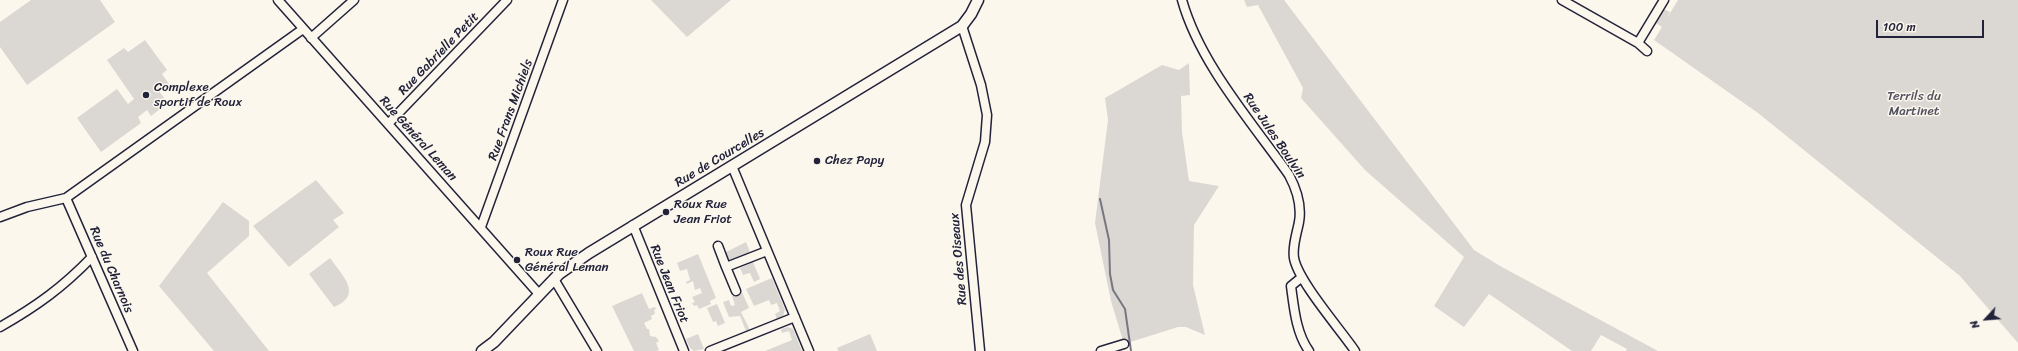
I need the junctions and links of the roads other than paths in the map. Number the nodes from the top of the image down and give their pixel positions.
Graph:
1 (278, 0) edge
2 (354, 0) edge
3 (507, 0) edge
4 (563, 0) edge
5 (1182, 0) edge
6 (1562, 0) edge
7 (1664, 0) edge
8 (977, 1) edge
9 (962, 26) junction
10 (303, 29) junction
11 (311, 38) junction
12 (1638, 43) junction
13 (1647, 51) dead end
14 (388, 124) junction
15 (732, 166) junction
16 (66, 198) junction
17 (2, 214) edge
18 (633, 226) junction
19 (481, 227) junction
20 (718, 246) dead end
21 (767, 251) junction
22 (92, 257) junction
23 (726, 267) junction
24 (1302, 277) junction
25 (554, 279) junction
26 (736, 292) dead end
27 (539, 294) junction
28 (795, 317) junction
29 (0, 327) edge
30 (1124, 344) dead end
31 (133, 351) edge
32 (482, 351) edge
33 (597, 351) edge
34 (684, 351) edge
35 (710, 351) edge
36 (809, 351) edge
37 (980, 351) edge
38 (1101, 351) edge
39 (1309, 351) edge
40 (1355, 351) edge

1 - 10 street, Rue Général Leman
2 - 11 street
3 - 14 street, Rue Gabrielle Petit
4 - 19 street, Rue Frans Michiels
5 - 24 street, Rue Jules Boulvin
6 - 12 street
7 - 12 street
8 - 9 main road, Rue de Courcelles
9 - 15 main road, Rue de Courcelles
9 - 37 street, Rue des Oiseaux
10 - 11 street, Rue Général Leman
10 - 16 street
11 - 14 street, Rue Général Leman
12 - 13 street
14 - 19 street, Rue Général Leman
15 - 18 main road, Rue de Courcelles
15 - 21 street
16 - 17 street
16 - 22 street, Rue du Charnois
18 - 25 main road, Rue de Courcelles
18 - 34 street, Rue Jean Friot
19 - 27 street, Rue Général Leman
20 - 23 street
21 - 23 street
21 - 28 street
22 - 29 street
22 - 31 street, Rue du Charnois
23 - 26 street
24 - 39 street
24 - 40 street, Rue Jules Boulvin
25 - 27 main road, Rue de Courcelles
25 - 33 street
27 - 32 main road, Rue de Courcelles
28 - 35 street
28 - 36 street
30 - 38 street

